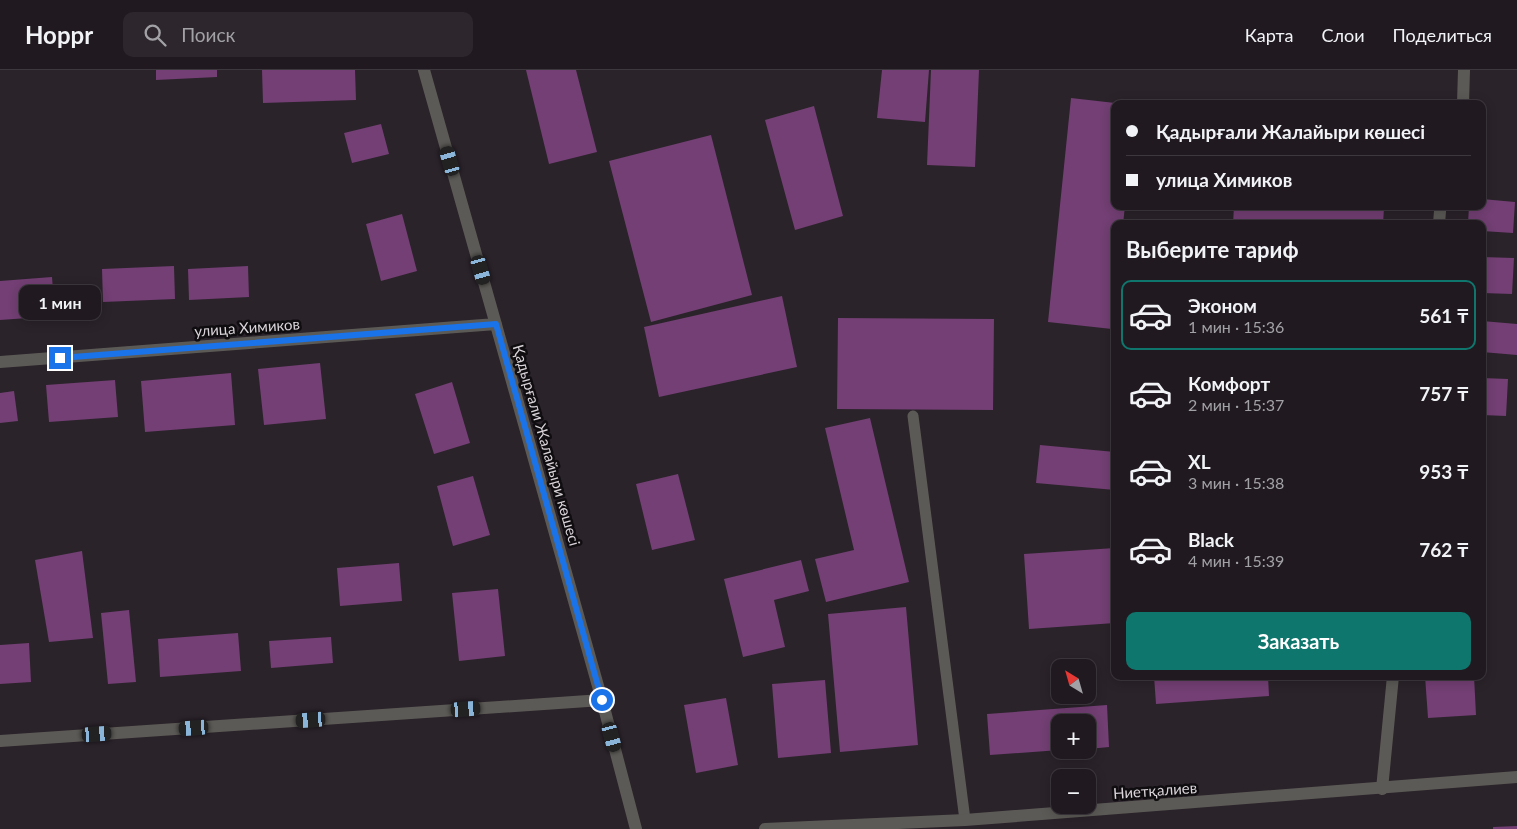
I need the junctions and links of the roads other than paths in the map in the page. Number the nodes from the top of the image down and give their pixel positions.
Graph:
1 (424, 70) edge
2 (1464, 70) edge
3 (1463, 100) edge
4 (1440, 211) dead end
5 (1439, 220) edge
6 (496, 324) junction
7 (0, 362) edge
8 (913, 416) dead end
9 (1393, 680) edge
10 (602, 700) junction
11 (0, 741) edge
12 (1517, 777) edge
13 (1382, 789) junction
14 (965, 820) junction
15 (636, 829) edge
16 (765, 829) edge

1 - 6 street, Қадырғали Жалайыри көшесі
2 - 3 street
4 - 5 street
6 - 7 street, улица Химиков
6 - 10 street, Қадырғали Жалайыри көшесі
8 - 14 lane
9 - 13 street
10 - 11 street
10 - 15 street, Қадырғали Жалайыри көшесі
12 - 13 street, Ниетқалиев
13 - 14 street, Ниетқалиев
14 - 16 street, Ниетқалиев

